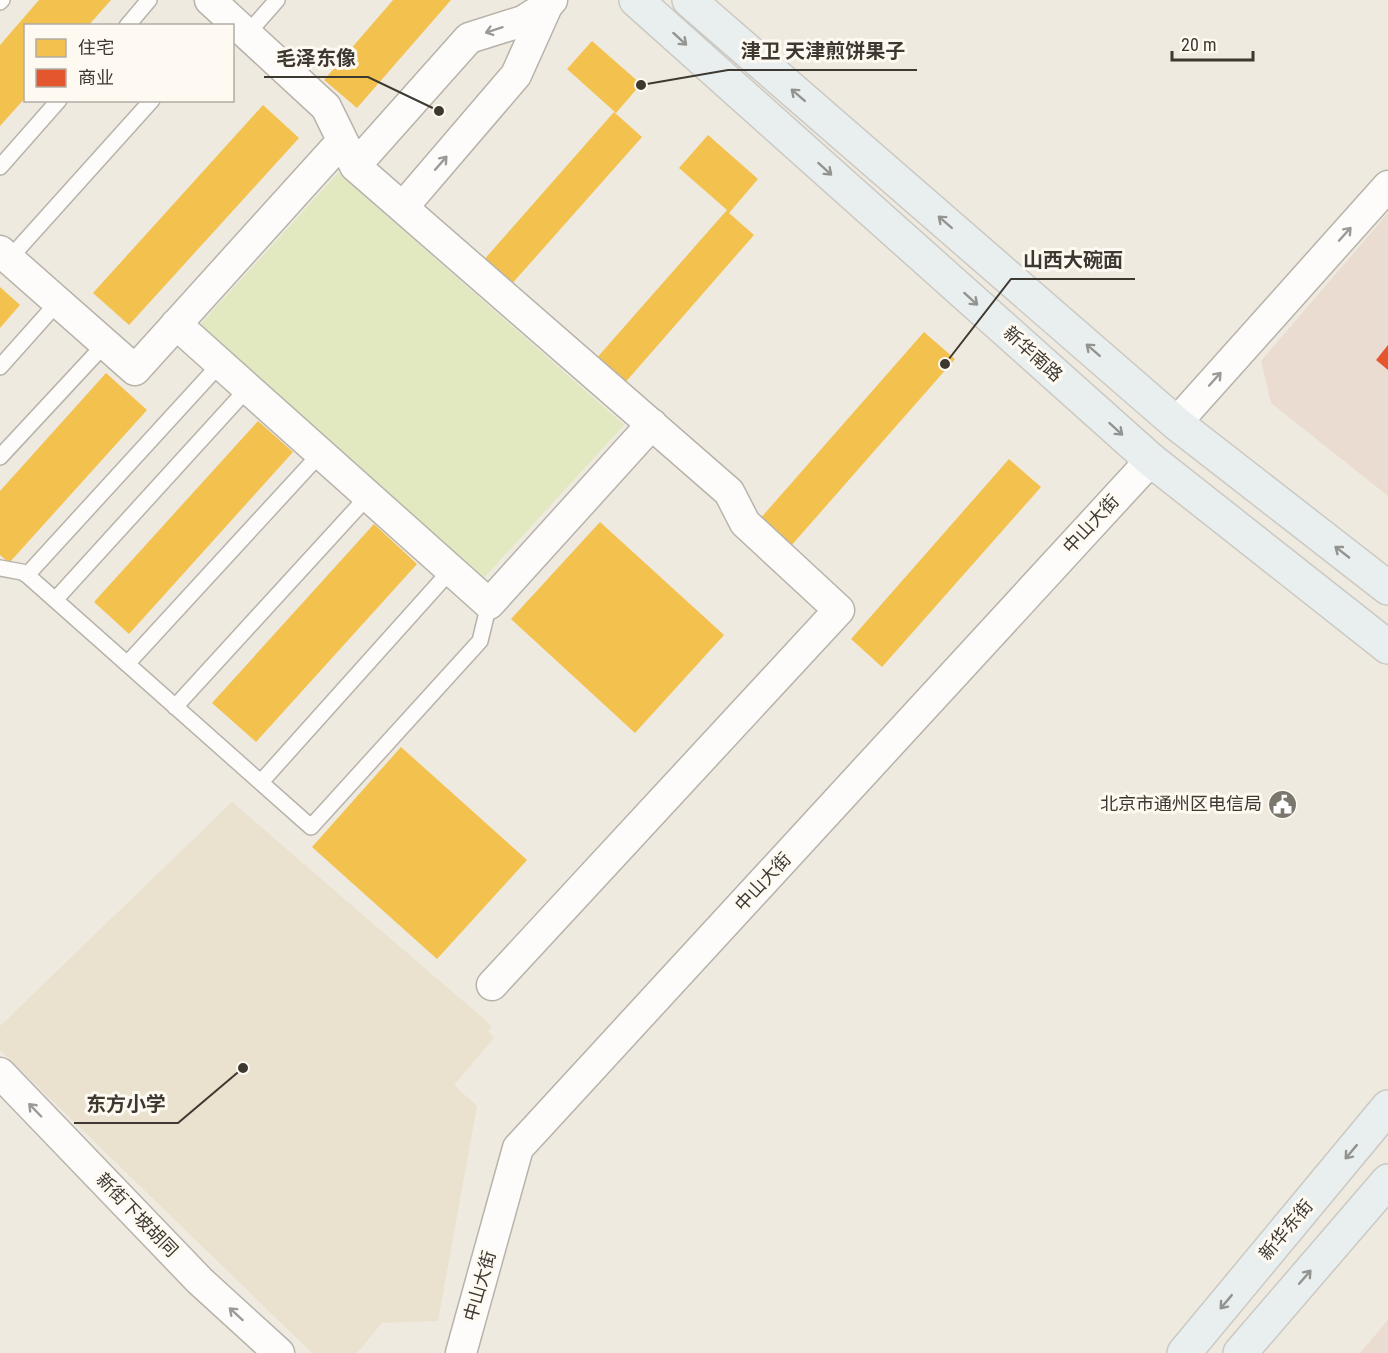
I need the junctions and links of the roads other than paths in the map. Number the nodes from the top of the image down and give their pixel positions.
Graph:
1 (149, 0) edge
2 (277, 0) edge
3 (636, 0) edge
4 (689, 0) edge
5 (549, 3) edge
6 (226, 19) edge
7 (129, 24) edge
8 (234, 26) edge
9 (57, 102) edge
10 (151, 102) edge
11 (349, 153) junction
12 (0, 167) edge
13 (1388, 186) edge
14 (403, 207) junction
15 (5, 255) edge
16 (58, 302) junction
17 (176, 324) junction
18 (105, 344) junction
19 (220, 364) junction
20 (0, 367) edge
21 (248, 388) junction
22 (1176, 423) junction
23 (651, 424) junction
24 (320, 454) junction
25 (0, 457) edge
26 (1151, 460) junction
27 (368, 496) junction
28 (0, 568) edge
29 (451, 570) junction
30 (27, 575) junction
31 (1388, 588) edge
32 (54, 600) junction
33 (489, 604) junction
34 (1388, 647) edge
35 (127, 664) junction
36 (175, 707) junction
37 (261, 782) junction
38 (492, 986) dead end
39 (0, 1073) edge
40 (1388, 1107) edge
41 (1388, 1181) edge
42 (279, 1353) edge
43 (461, 1353) edge
44 (1184, 1353) edge
45 (1240, 1353) edge

1 - 7 lane
2 - 6 lane
3 -> 26 main road, 新华南路
22 -> 4 main road
5 -> 11 street
14 -> 5 street
8 - 11 street
9 - 12 lane
10 - 15 lane
11 - 14 street
11 - 17 street
22 -> 13 street
14 - 23 street
15 - 16 street
16 - 18 street
16 - 20 lane
17 - 18 street
17 - 19 street
18 - 25 lane
19 - 21 street
19 - 30 lane
21 - 24 street
21 - 32 lane
31 -> 22 main road
23 - 33 street
23 - 38 street
24 - 27 street
24 - 35 lane
26 - 34 main road, 新华南路
26 - 43 street, 中山大街
27 - 29 street
27 - 36 lane
28 - 30 lane
29 - 33 street
29 - 37 lane
30 - 32 lane
32 - 35 lane
33 - 37 lane
35 - 36 lane
36 - 37 lane
42 -> 39 street, 新街下坡胡同
40 -> 44 main road, 新华东街
45 -> 41 main road

